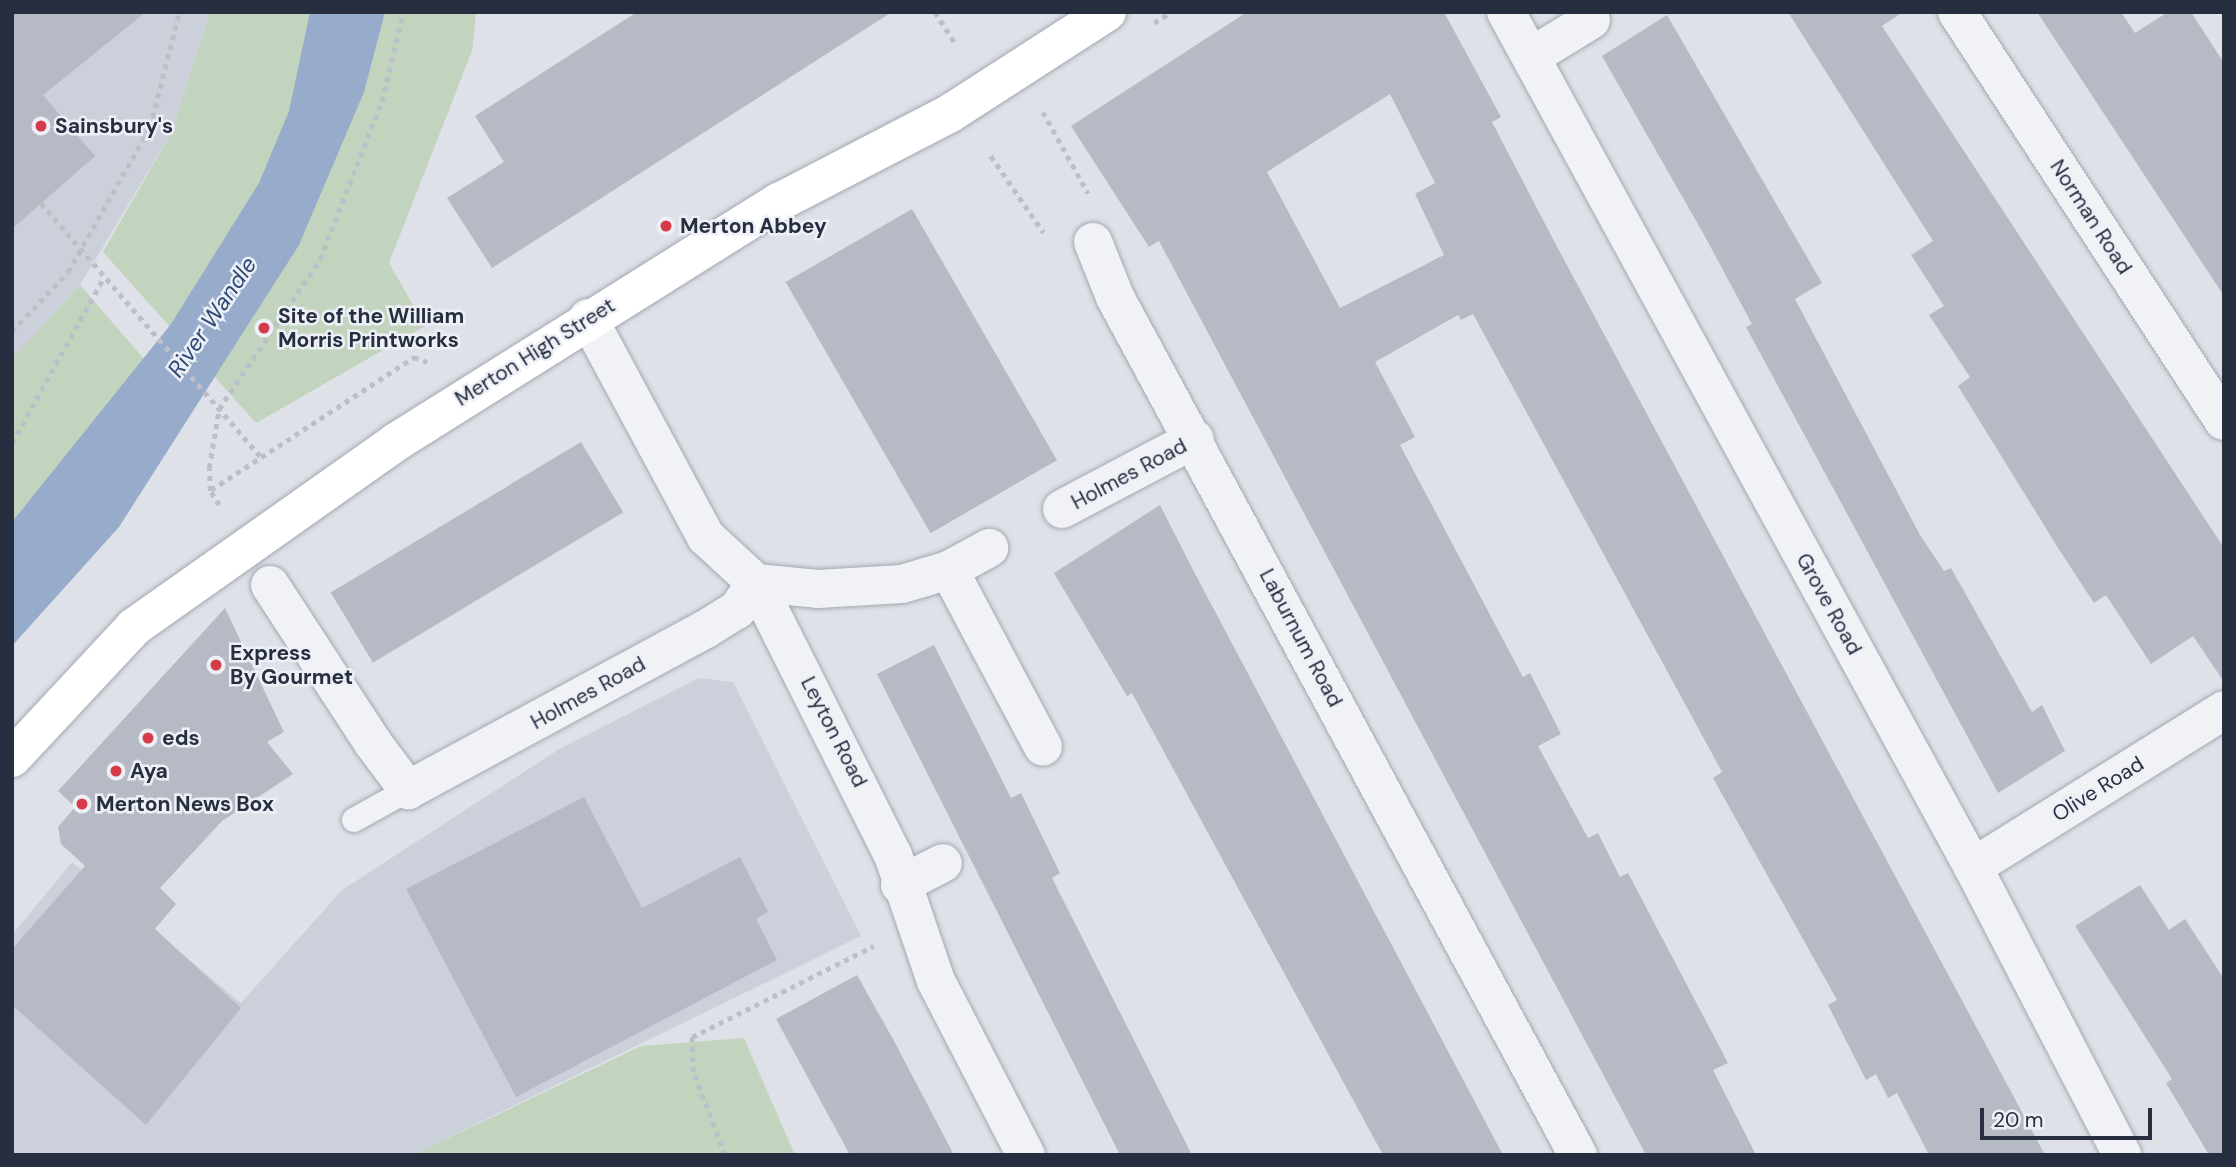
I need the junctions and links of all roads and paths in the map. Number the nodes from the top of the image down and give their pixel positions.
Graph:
1 (179, 12) edge
2 (403, 12) edge
3 (935, 12) edge
4 (1107, 12) edge
5 (1506, 12) edge
6 (1957, 12) edge
7 (1591, 20) dead end
8 (957, 46) dead end
9 (1532, 56) junction
10 (1047, 119) dead end
11 (991, 156) dead end
12 (41, 203) dead end
13 (1093, 242) junction
14 (81, 251) junction
15 (103, 279) junction
16 (588, 318) junction
17 (12, 331) edge
18 (425, 361) dead end
19 (219, 409) junction
20 (2224, 421) edge
21 (1195, 439) junction
22 (12, 443) edge
23 (261, 458) junction
24 (210, 491) junction
25 (217, 502) dead end
26 (1062, 509) dead end
27 (989, 548) dead end
28 (949, 570) junction
29 (756, 583) junction
30 (270, 585) dead end
31 (2224, 710) edge
32 (1043, 747) dead end
33 (12, 758) edge
34 (408, 790) junction
35 (354, 820) dead end
36 (943, 863) dead end
37 (1973, 867) junction
38 (897, 870) junction
39 (874, 946) dead end
40 (725, 1155) edge
41 (1027, 1155) edge
42 (1578, 1155) edge
43 (2122, 1155) edge

1 - 14 path
2 - 19 path
3 - 8 path
4 - 16 main road, Merton High Street
5 - 9 street, Grove Road
6 - 20 street, Norman Road
7 - 9 street
9 - 37 street, Grove Road
10 - 13 path
11 - 13 path
12 - 14 path
13 - 21 street, Laburnum Road
14 - 15 path
14 - 17 path
15 - 19 path
15 - 22 path
16 - 29 street
16 - 33 main road, Merton High Street
18 - 23 path
19 - 23 path
19 - 24 path
21 - 26 street, Holmes Road
21 - 42 street, Laburnum Road
23 - 24 path
24 - 25 path
27 - 28 street
28 - 29 street
28 - 32 street
29 - 34 street, Holmes Road
29 - 38 street, Leyton Road
30 - 34 street
31 - 37 street, Olive Road
34 - 35 lane, Holmes Road
36 - 38 street
37 - 43 street, Grove Road
38 - 41 street, Leyton Road
39 - 40 path

